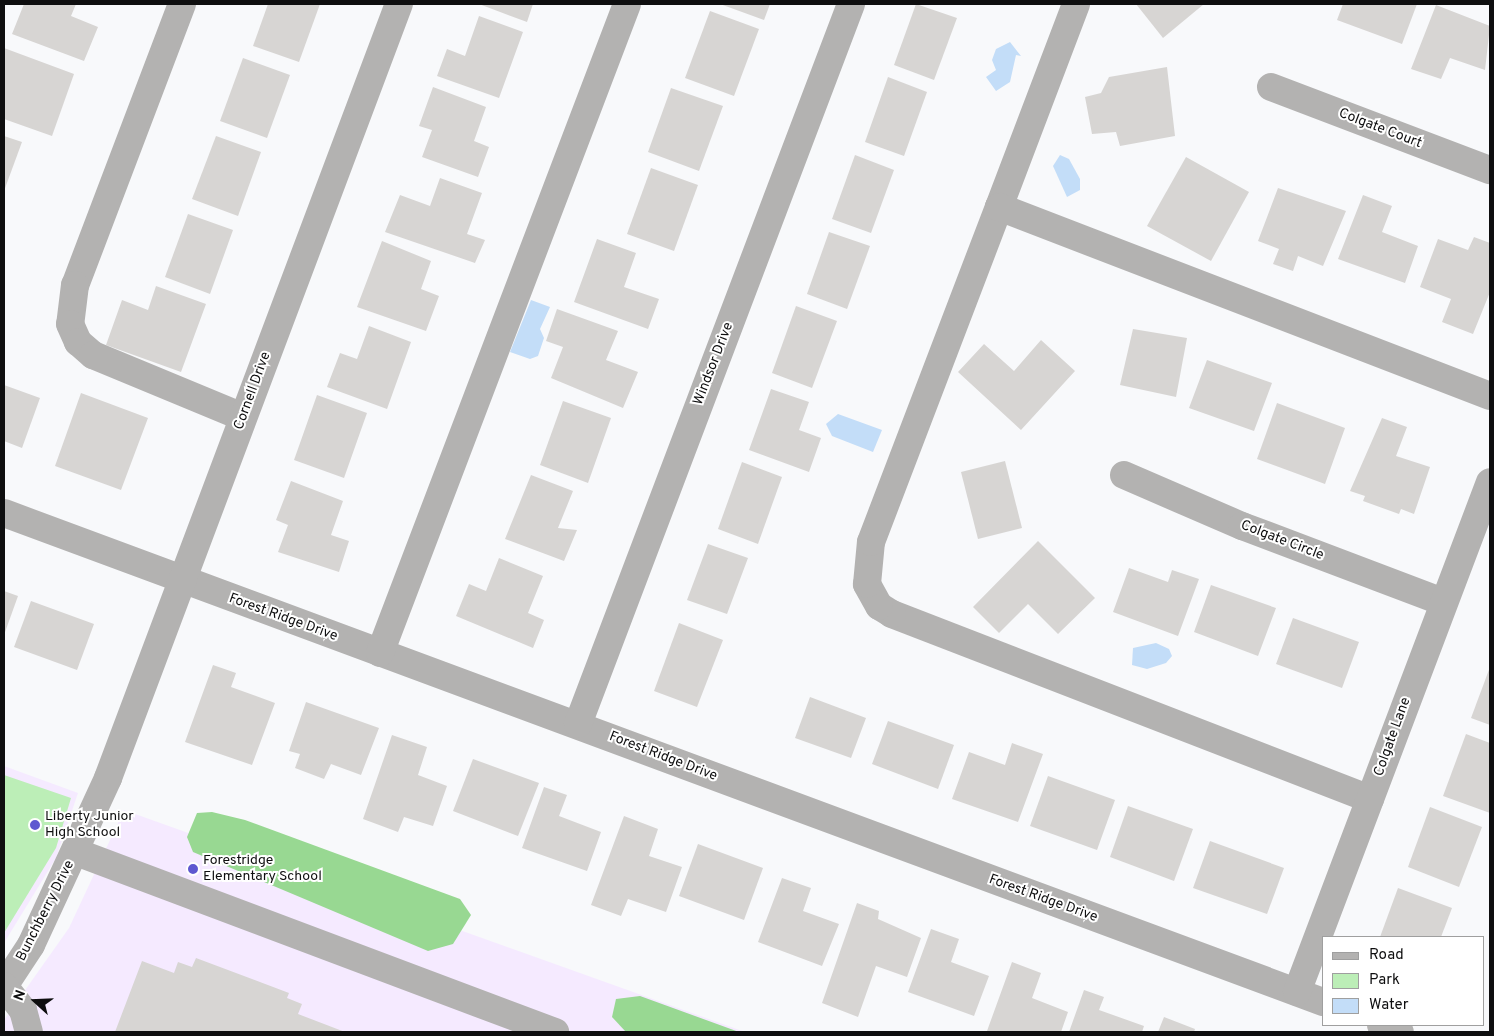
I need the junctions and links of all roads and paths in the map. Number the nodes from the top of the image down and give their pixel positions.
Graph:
1 (182, 4) edge
2 (399, 4) edge
3 (627, 4) edge
4 (851, 4) edge
5 (1076, 4) edge
6 (1271, 87) dead end
7 (1490, 170) edge
8 (999, 208) junction
9 (1490, 396) edge
10 (243, 417) junction
11 (1124, 475) dead end
12 (1490, 482) edge
13 (4, 512) edge
14 (185, 582) junction
15 (1443, 602) junction
16 (380, 653) junction
17 (578, 724) junction
18 (108, 778) joint
19 (1370, 799) junction
20 (76, 852) junction
21 (4, 986) edge
22 (1297, 992) junction
23 (1322, 1002) edge
24 (1384, 1026) edge
25 (29, 1032) edge
26 (555, 1032) edge
27 (1400, 1032) edge

1 - 10 street
2 - 10 street, Cornell Drive
3 - 16 street
4 - 17 street, Windsor Drive
5 - 8 street
6 - 7 street, Colgate Court
8 - 9 street
8 - 19 street
10 - 14 street, Cornell Drive
11 - 15 street, Colgate Circle
12 - 15 street, Colgate Lane
13 - 14 street, Forest Ridge Drive
14 - 16 street, Forest Ridge Drive
14 - 18 street, Cornell Drive
15 - 19 street, Colgate Lane
16 - 17 street, Forest Ridge Drive
17 - 22 street, Forest Ridge Drive
18 - 20 street, Bunchberry Drive
19 - 22 street, Colgate Lane
20 - 21 street, Bunchberry Drive
20 - 26 street
21 - 25 street
22 - 23 street, Forest Ridge Drive
24 - 27 street

